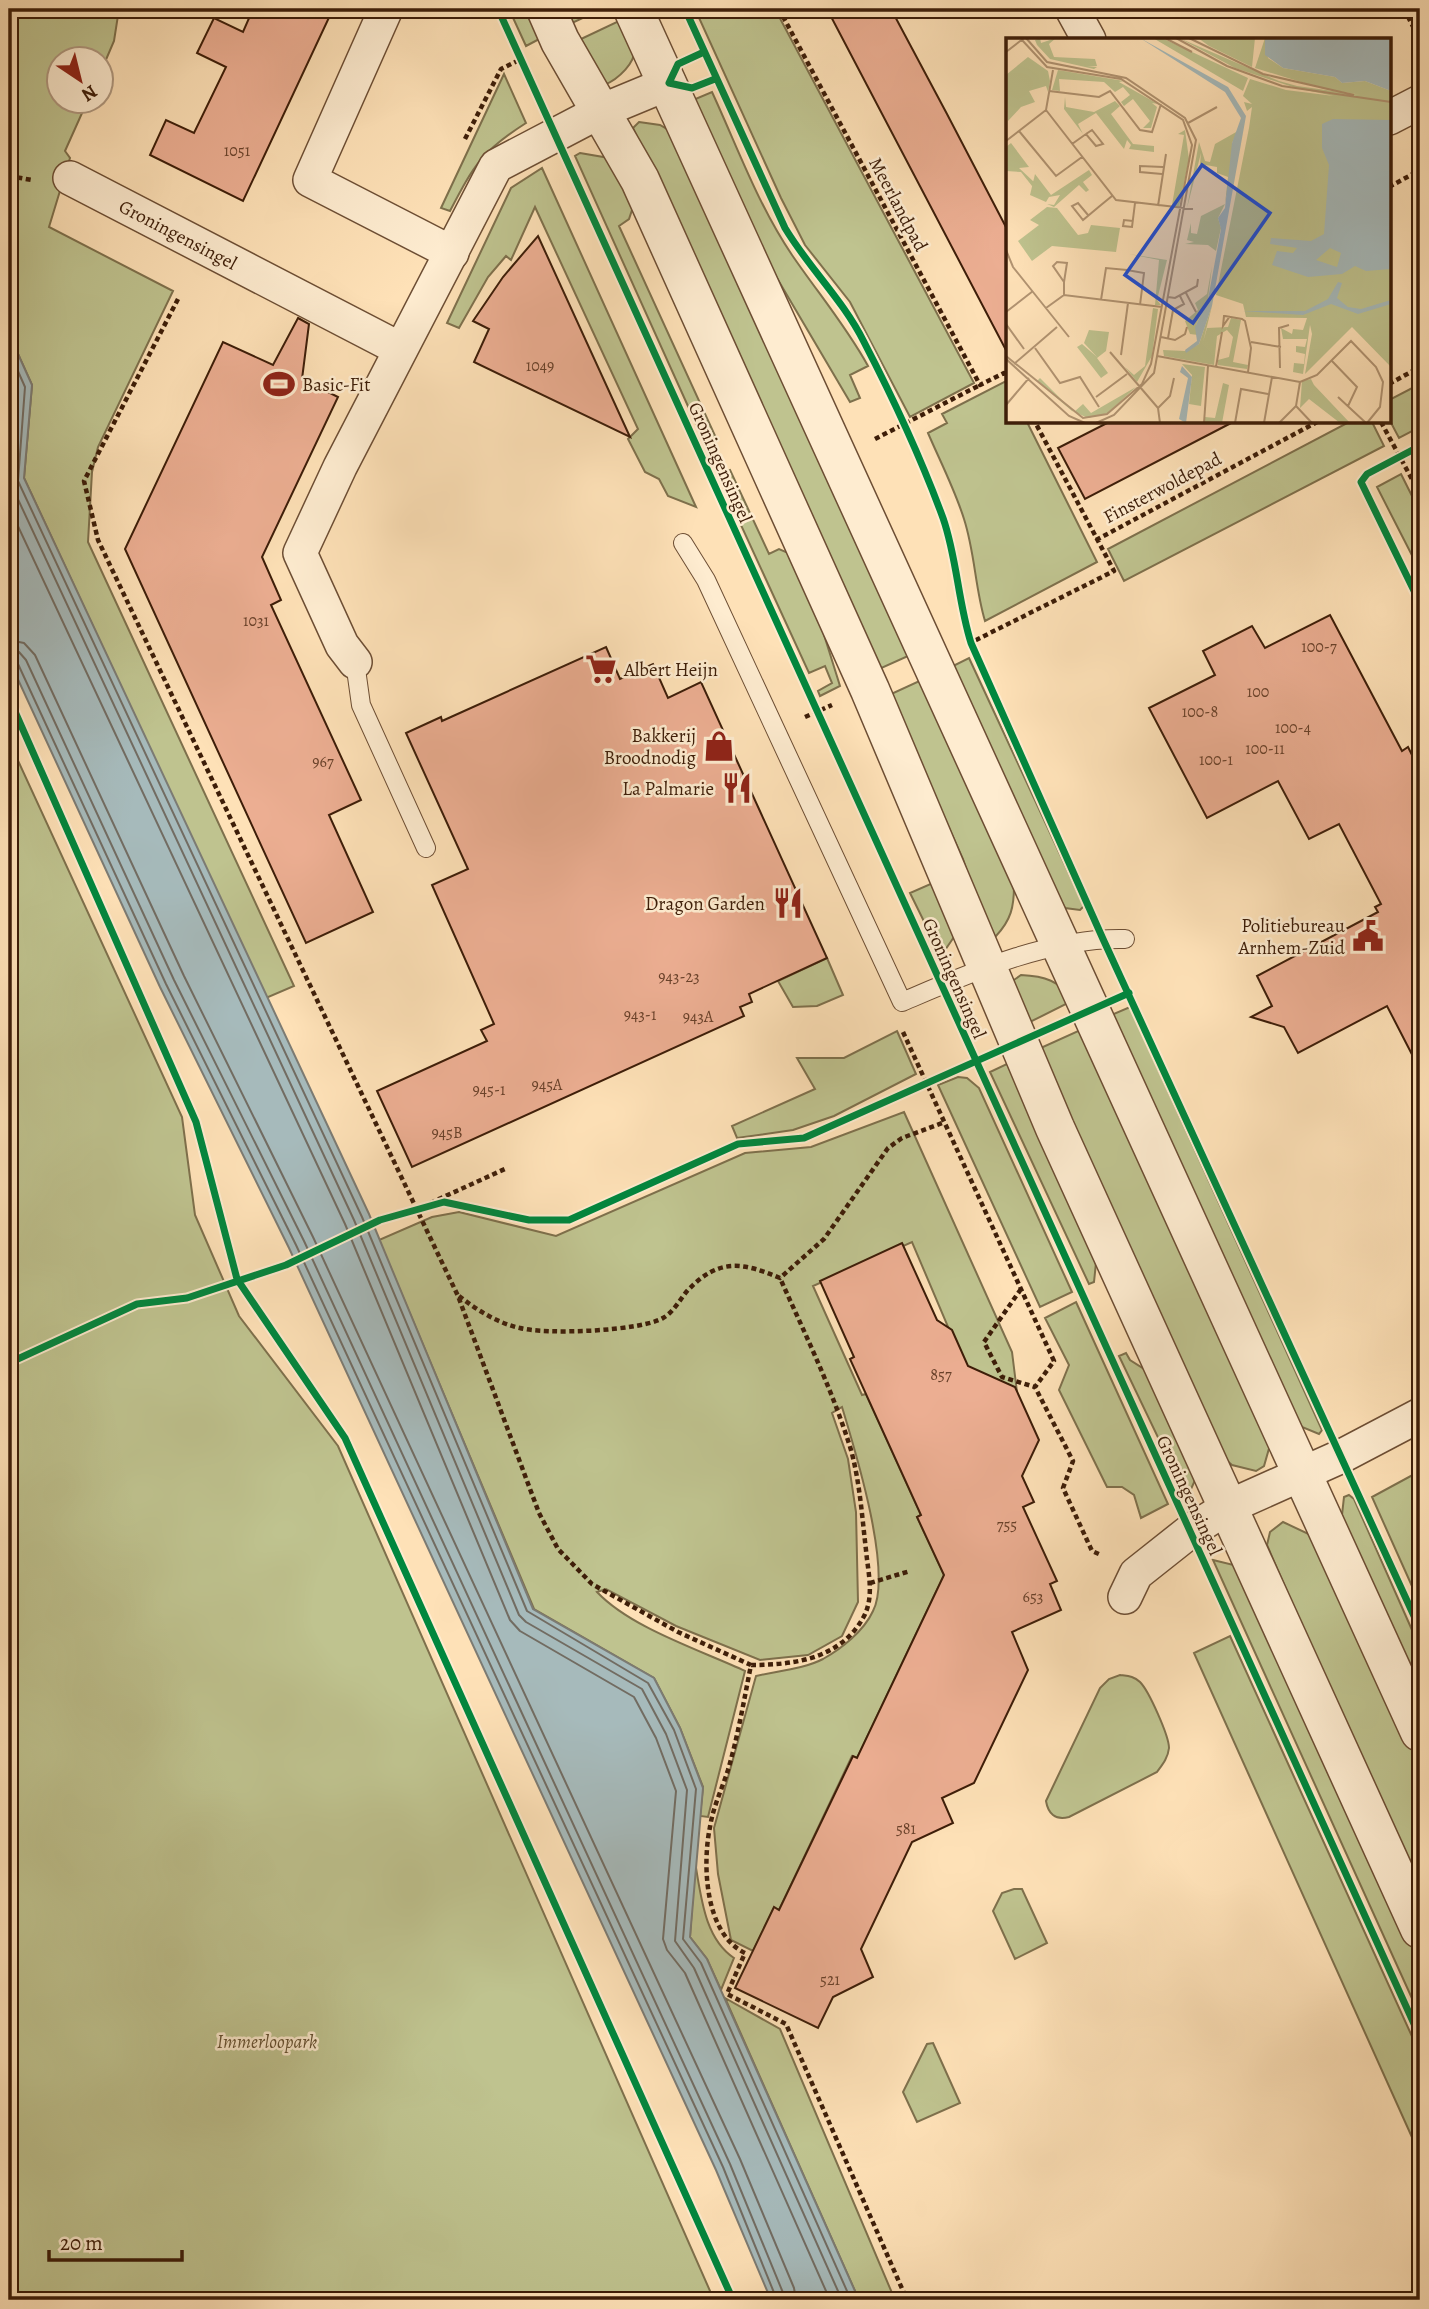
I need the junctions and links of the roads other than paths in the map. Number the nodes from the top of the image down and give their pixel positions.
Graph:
1 (386, 9) edge
2 (546, 9) edge
3 (633, 9) edge
4 (1072, 9) edge
5 (1088, 38) edge
6 (669, 83) junction
7 (1420, 102) edge
8 (600, 113) junction
9 (1390, 117) edge
10 (70, 178) dead end
11 (453, 253) junction
12 (400, 349) junction
13 (682, 543) dead end
14 (355, 662) joint
15 (426, 848) dead end
16 (1125, 939) dead end
17 (1060, 948) junction
18 (988, 964) junction
19 (1420, 1415) edge
20 (1303, 1474) junction
21 (1228, 1507) junction
22 (1130, 1586) road end
23 (1420, 1732) edge
24 (1420, 1929) edge

1 - 11 street
2 - 8 street, Groningensingel
3 - 6 street
4 - 5 street
6 - 8 street
6 - 17 street
7 - 9 street
8 - 11 street
8 - 18 street, Groningensingel
10 - 12 street, Groningensingel
11 - 12 street
12 - 14 street
13 - 18 lane
14 - 15 lane
16 - 17 lane
17 - 18 lane
17 - 20 street
18 - 21 street, Groningensingel
19 - 20 street
20 - 21 street
20 - 23 street
21 - 22 street, Groningensingel
21 - 24 street, Groningensingel

